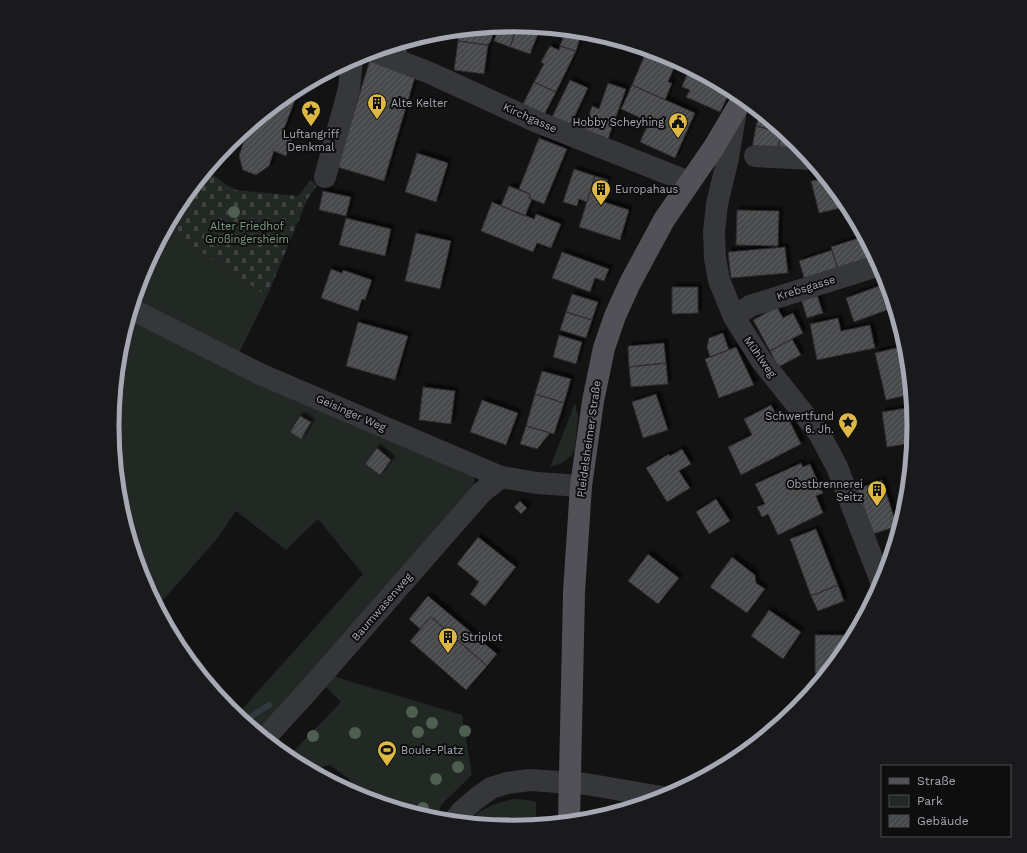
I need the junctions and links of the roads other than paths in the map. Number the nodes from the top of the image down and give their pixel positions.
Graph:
1 (381, 55) edge
2 (351, 68) edge
3 (739, 104) edge
4 (756, 156) dead end
5 (803, 159) edge
6 (325, 177) dead end
7 (689, 182) junction
8 (874, 267) edge
9 (136, 311) edge
10 (734, 317) junction
11 (501, 477) junction
12 (581, 486) junction
13 (879, 575) edge
14 (268, 735) edge
15 (570, 782) junction
16 (652, 796) edge
17 (457, 817) edge
18 (570, 817) edge

1 - 7 street, Kirchgasse
2 - 6 street
3 - 7 main road, Pleidelsheimer Straße
3 - 10 street, Mühlweg
4 - 5 street
7 - 12 main road, Pleidelsheimer Straße
8 - 10 street, Krebsgasse
9 - 11 street, Geisinger Weg
10 - 13 street, Mühlweg
11 - 12 street, Geisinger Weg
11 - 14 street, Baumwasenweg
12 - 15 main road, Pleidelsheimer Straße
15 - 16 street
15 - 17 street
15 - 18 main road, Pleidelsheimer Straße

